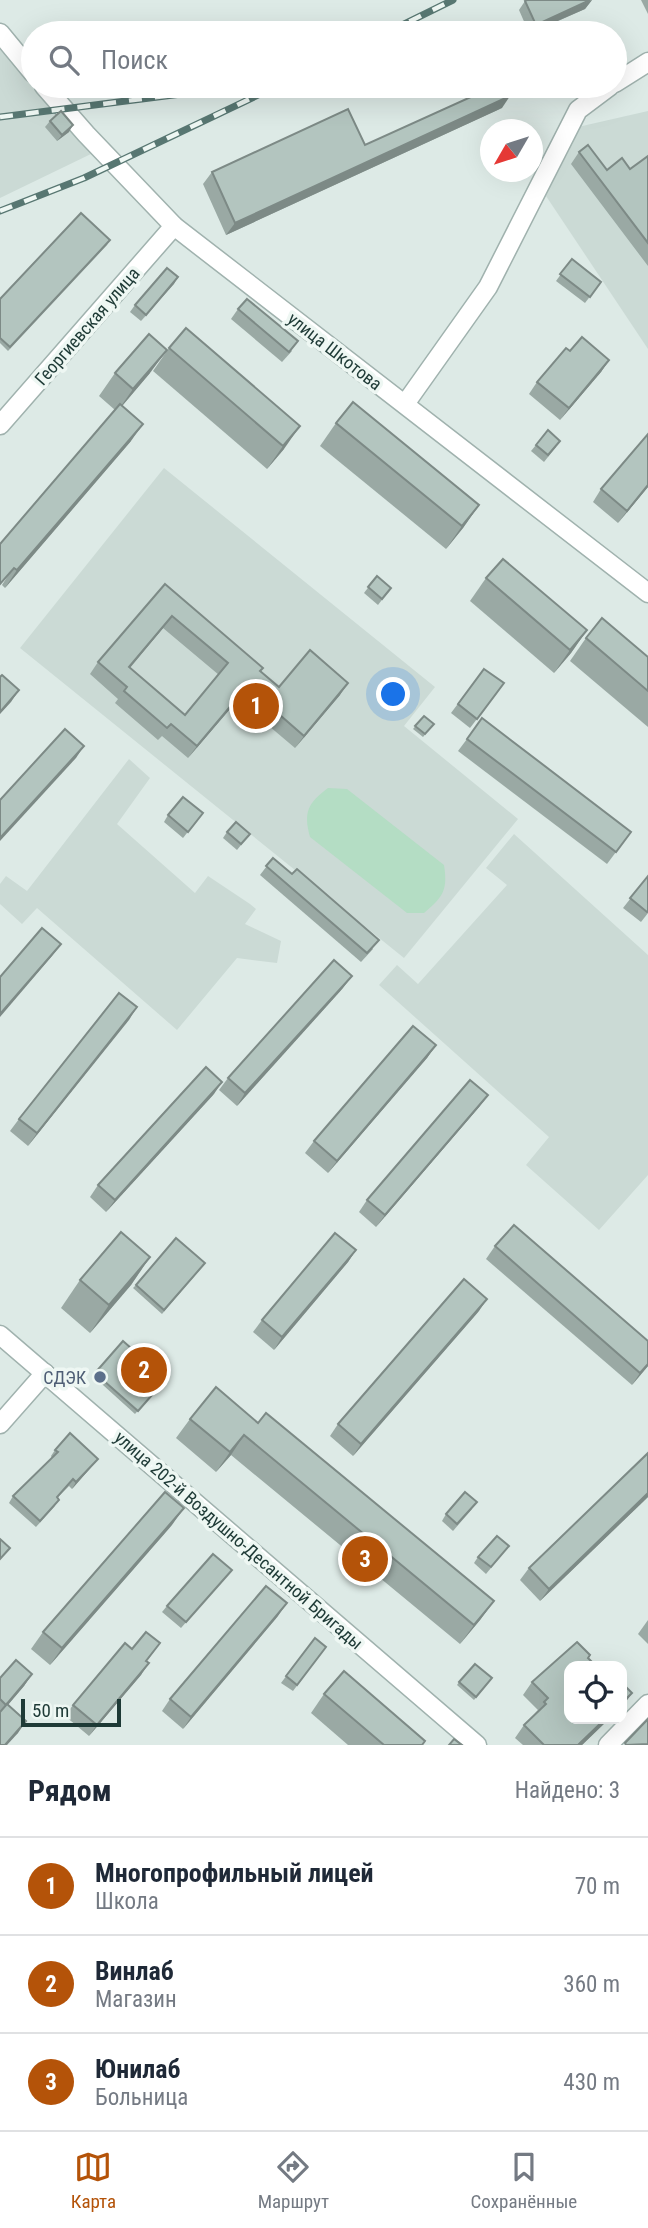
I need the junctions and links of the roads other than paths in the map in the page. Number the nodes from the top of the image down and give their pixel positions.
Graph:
1 (0, 33) edge
2 (21, 58) edge
3 (648, 62) edge
4 (627, 75) edge
5 (54, 98) edge
6 (594, 98) edge
7 (174, 226) junction
8 (405, 404) junction
9 (0, 425) edge
10 (648, 593) edge
11 (0, 1335) edge
12 (45, 1373) junction
13 (0, 1424) edge
14 (648, 1704) edge
15 (477, 1745) edge
16 (608, 1745) edge

1 - 2 street
3 - 4 street
5 - 7 street, улица Шкотова
6 - 8 street
7 - 8 street, улица Шкотова
7 - 9 street, Георгиевская улица
8 - 10 street, улица Шкотова
11 - 12 street, улица 202-й Воздушно-Десантной Бригады
12 - 13 street
12 - 15 street, улица 202-й Воздушно-Десантной Бригады
14 - 16 street

